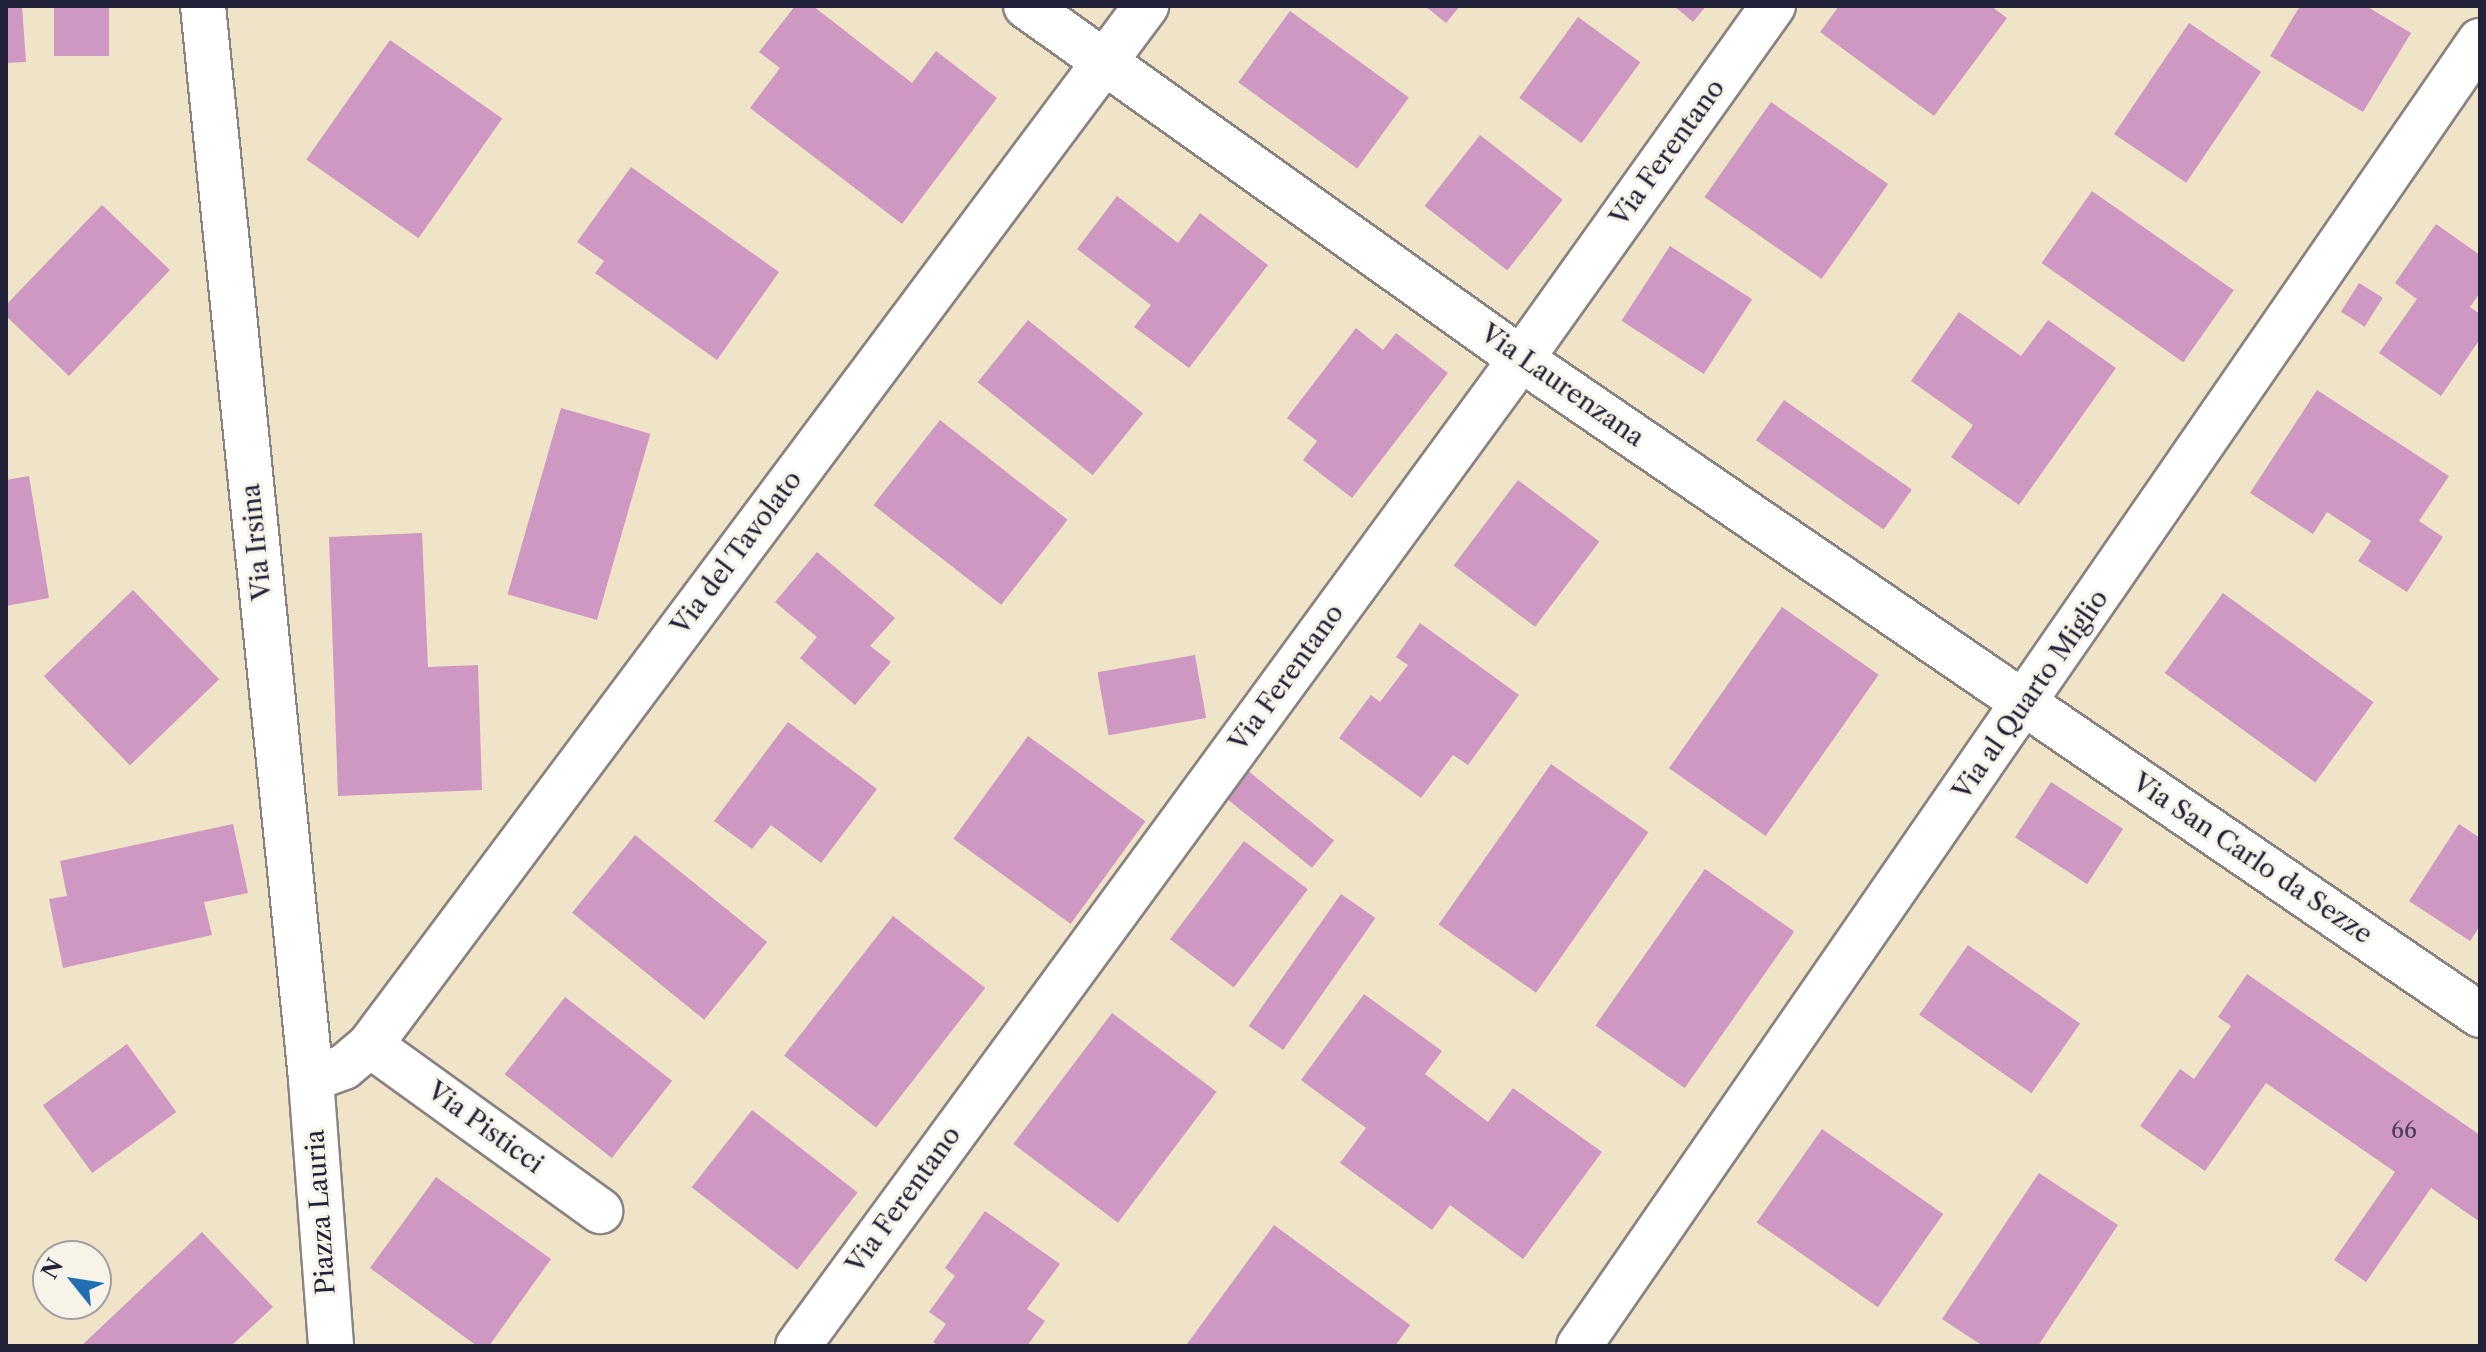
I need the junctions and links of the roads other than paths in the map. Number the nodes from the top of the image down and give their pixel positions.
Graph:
1 (203, 6) edge
2 (1026, 6) edge
3 (1146, 6) edge
4 (1773, 6) edge
5 (2480, 41) edge
6 (1103, 63) junction
7 (1521, 359) junction
8 (2025, 703) junction
9 (2480, 1015) edge
10 (370, 1045) junction
11 (311, 1079) junction
12 (600, 1211) dead end
13 (331, 1346) edge
14 (798, 1346) edge
15 (1579, 1346) edge

1 - 11 street, Via Irsina
2 - 6 street, Via Laurenzana
3 - 6 street, Via del Tavolato
4 - 7 street, Via Ferentano
5 - 8 street, Via al Quarto Miglio
6 - 7 street, Via Laurenzana
6 - 10 street, Via del Tavolato
7 - 8 street, Via Laurenzana
7 - 14 street, Via Ferentano
8 - 9 street, Via San Carlo da Sezze
8 - 15 street, Via al Quarto Miglio
10 - 11 street, Via del Tavolato
10 - 12 street, Via Pisticci
11 - 13 street, Piazza Lauria

